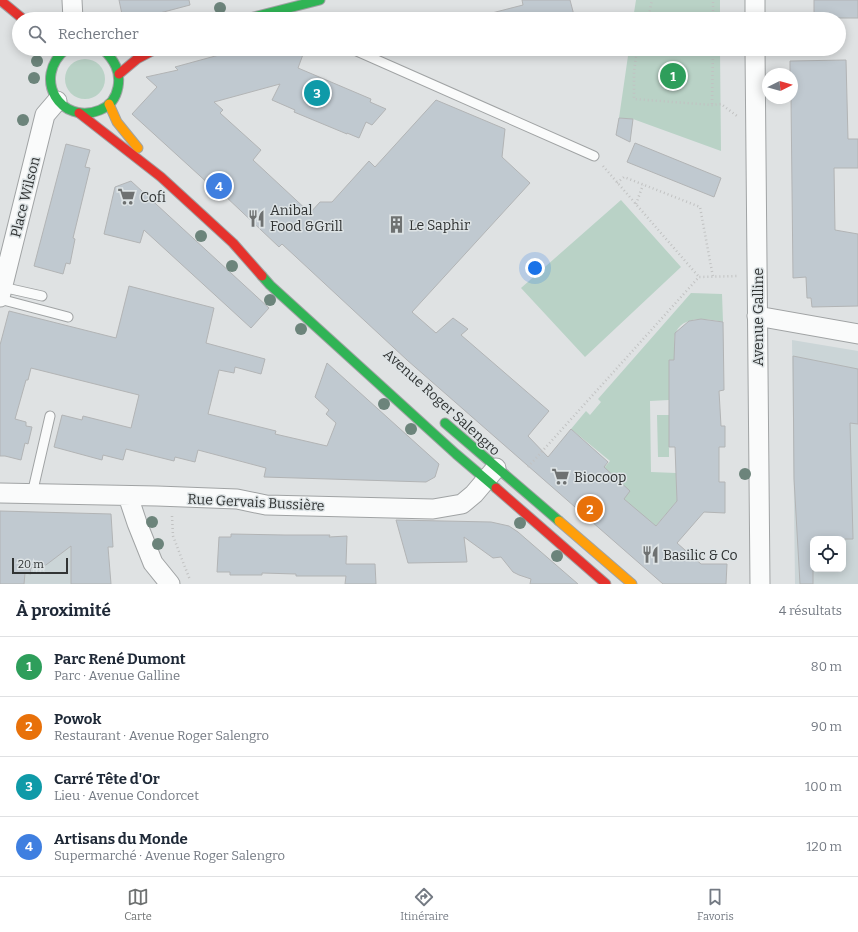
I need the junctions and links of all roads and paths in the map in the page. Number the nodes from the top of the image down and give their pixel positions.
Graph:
1 (0, 0) edge
2 (72, 0) edge
3 (320, 0) edge
4 (652, 0) edge
5 (713, 0) edge
6 (755, 0) edge
7 (15, 12) edge
8 (73, 12) edge
9 (283, 12) edge
10 (649, 12) edge
11 (713, 12) edge
12 (755, 12) edge
13 (57, 56) edge
14 (111, 56) edge
15 (143, 56) edge
16 (368, 56) edge
17 (636, 56) edge
18 (712, 56) edge
19 (755, 56) edge
20 (119, 74) junction
21 (57, 101) junction
22 (109, 104) junction
23 (712, 105) junction
24 (79, 113) junction
25 (756, 131) junction
26 (594, 156) joint
27 (161, 177) junction
28 (617, 183) junction
29 (643, 185) junction
30 (636, 204) junction
31 (233, 243) junction
32 (262, 262) dead end
33 (757, 276) junction
34 (699, 277) junction
35 (713, 277) junction
36 (1, 294) edge
37 (42, 296) dead end
38 (757, 316) junction
39 (68, 317) dead end
40 (858, 334) edge
41 (50, 416) dead end
42 (437, 416) dead end
43 (491, 474) junction
44 (515, 483) junction
45 (0, 493) edge
46 (32, 494) junction
47 (128, 496) junction
48 (172, 498) junction
49 (170, 584) edge
50 (190, 584) edge
51 (606, 584) edge
52 (632, 584) edge
53 (760, 584) edge

1 - 7 main road
2 - 8 street
3 - 9 main road
4 - 10 path
5 - 11 path
6 - 12 street
13 - 21 main road
14 - 20 main road
15 - 20 main road
16 - 26 lane
17 - 23 path
18 - 23 path
19 - 25 street, Avenue Galline
20 - 22 main road
21 - 24 main road, Avenue Roger Salengro
21 - 36 street, Place Wilson
22 - 24 main road
22 - 27 main road, Avenue Roger Salengro
23 - 25 path
24 - 27 main road, Avenue Roger Salengro
25 - 33 street, Avenue Galline
26 - 28 path
27 - 31 main road, Avenue Roger Salengro
28 - 29 path
28 - 30 path
29 - 30 path
29 - 35 path
30 - 34 path
31 - 32 main road, Avenue Roger Salengro
31 - 43 main road, Avenue Roger Salengro
33 - 35 path
33 - 38 street, Avenue Galline
34 - 35 path
34 - 44 path
36 - 37 lane
36 - 39 lane
38 - 40 street
38 - 53 street, Avenue Galline
41 - 46 lane
42 - 43 main road, Avenue Roger Salengro
43 - 44 main road, Avenue Roger Salengro
43 - 48 street, Rue Gervais Bussière
43 - 51 main road, Avenue Roger Salengro
44 - 52 main road, Avenue Roger Salengro
45 - 46 street, Rue Gervais Bussière
46 - 47 street, Rue Gervais Bussière
47 - 48 street, Rue Gervais Bussière
47 - 49 street
48 - 50 path

